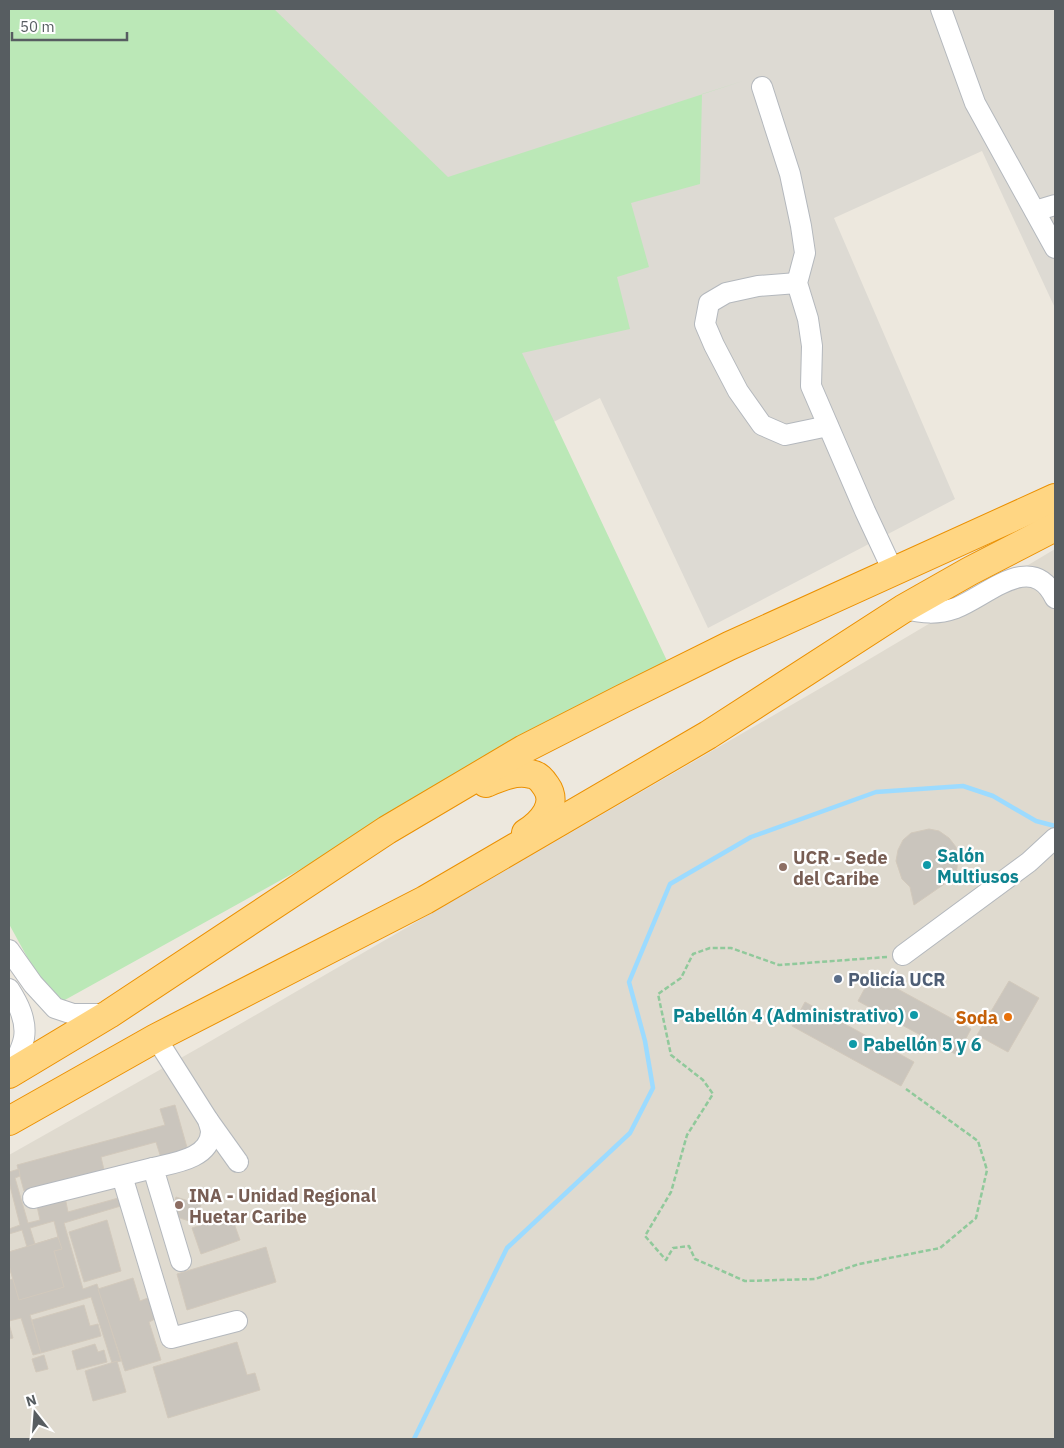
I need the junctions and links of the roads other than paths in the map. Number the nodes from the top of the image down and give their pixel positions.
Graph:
1 (945, 14) edge
2 (762, 87) dead end
3 (1055, 205) edge
4 (1035, 211) junction
5 (1055, 248) edge
6 (797, 283) junction
7 (828, 426) junction
8 (1055, 498) edge
9 (1055, 527) edge
10 (894, 573) junction
11 (1054, 593) edge
12 (903, 609) junction
13 (388, 830) junction
14 (1055, 838) edge
15 (425, 900) junction
16 (9, 950) edge
17 (903, 955) road end
18 (9, 989) edge
19 (110, 1014) junction
20 (156, 1038) junction
21 (10, 1073) edge
22 (208, 1120) junction
23 (9, 1121) edge
24 (238, 1162) dead end
25 (153, 1168) junction
26 (122, 1176) junction
27 (32, 1198) dead end
28 (181, 1261) dead end
29 (236, 1321) dead end

1 - 4 street
2 - 6 street
3 - 4 street
4 - 5 street
6 - 7 street
6 - 7 street
7 - 10 street
8 - 10 highway
9 - 12 highway
10 - 13 highway
11 - 12 street
12 - 15 highway
13 - 15 highway
13 - 19 highway
14 - 17 street
15 - 20 highway
16 - 19 street
18 - 21 street
19 - 21 highway
20 - 22 street
20 - 23 highway
22 - 24 street
22 - 25 street
25 - 26 street
25 - 28 street
26 - 27 street
26 - 29 street

